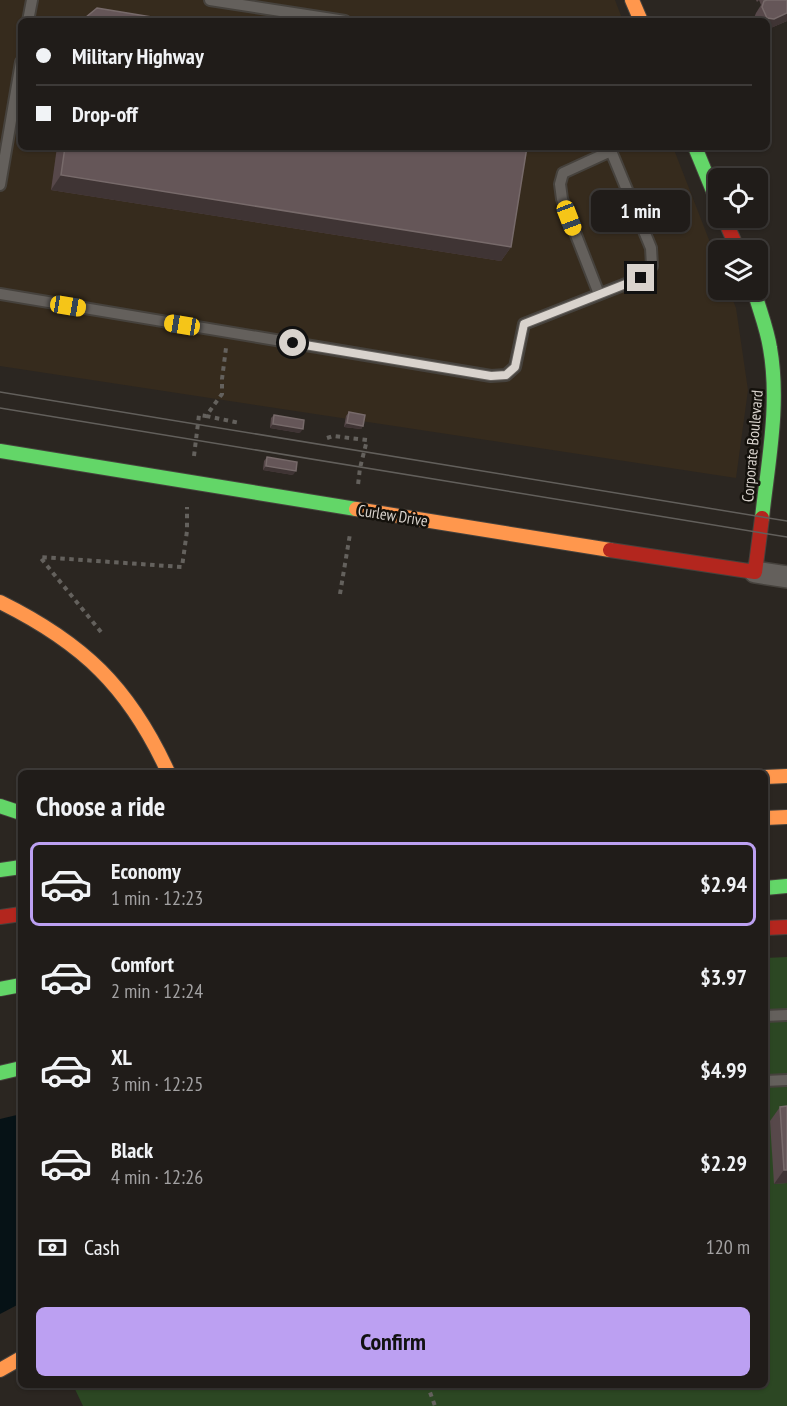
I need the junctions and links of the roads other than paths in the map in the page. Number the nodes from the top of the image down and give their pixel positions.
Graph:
1 (32, 0) edge
2 (210, 0) edge
3 (632, 0) edge
4 (29, 18) edge
5 (326, 18) edge
6 (640, 18) edge
7 (18, 80) edge
8 (608, 150) edge
9 (610, 150) edge
10 (696, 150) edge
11 (708, 179) edge
12 (0, 185) edge
13 (0, 294) edge
14 (598, 294) junction
15 (757, 300) edge
16 (0, 451) edge
17 (755, 572) junction
18 (787, 577) edge
19 (0, 602) edge
20 (167, 770) edge
21 (787, 776) edge
22 (768, 777) edge
23 (0, 806) edge
24 (18, 812) edge
25 (787, 817) edge
26 (768, 818) edge
27 (18, 867) edge
28 (0, 870) edge
29 (787, 886) edge
30 (768, 888) edge
31 (18, 914) edge
32 (0, 917) edge
33 (787, 927) edge
34 (768, 928) edge
35 (18, 986) edge
36 (0, 989) edge
37 (787, 1015) edge
38 (768, 1016) edge
39 (18, 1069) edge
40 (0, 1073) edge
41 (787, 1080) edge
42 (768, 1081) edge
43 (18, 1361) edge
44 (0, 1370) edge

1 - 4 lane
2 - 5 lane
3 - 6 main road
7 - 12 lane
8 - 14 lane
9 - 14 lane
10 - 11 main road
13 - 14 lane
15 - 17 main road, Corporate Boulevard
16 - 17 main road, Curlew Drive
17 - 18 street, Curlew Drive
19 - 20 main road
21 - 22 main road
23 - 24 main road
25 - 26 main road
27 - 28 main road
29 - 30 main road
31 - 32 main road
33 - 34 main road
35 - 36 main road
37 - 38 lane
39 - 40 main road
41 - 42 lane
43 - 44 main road

